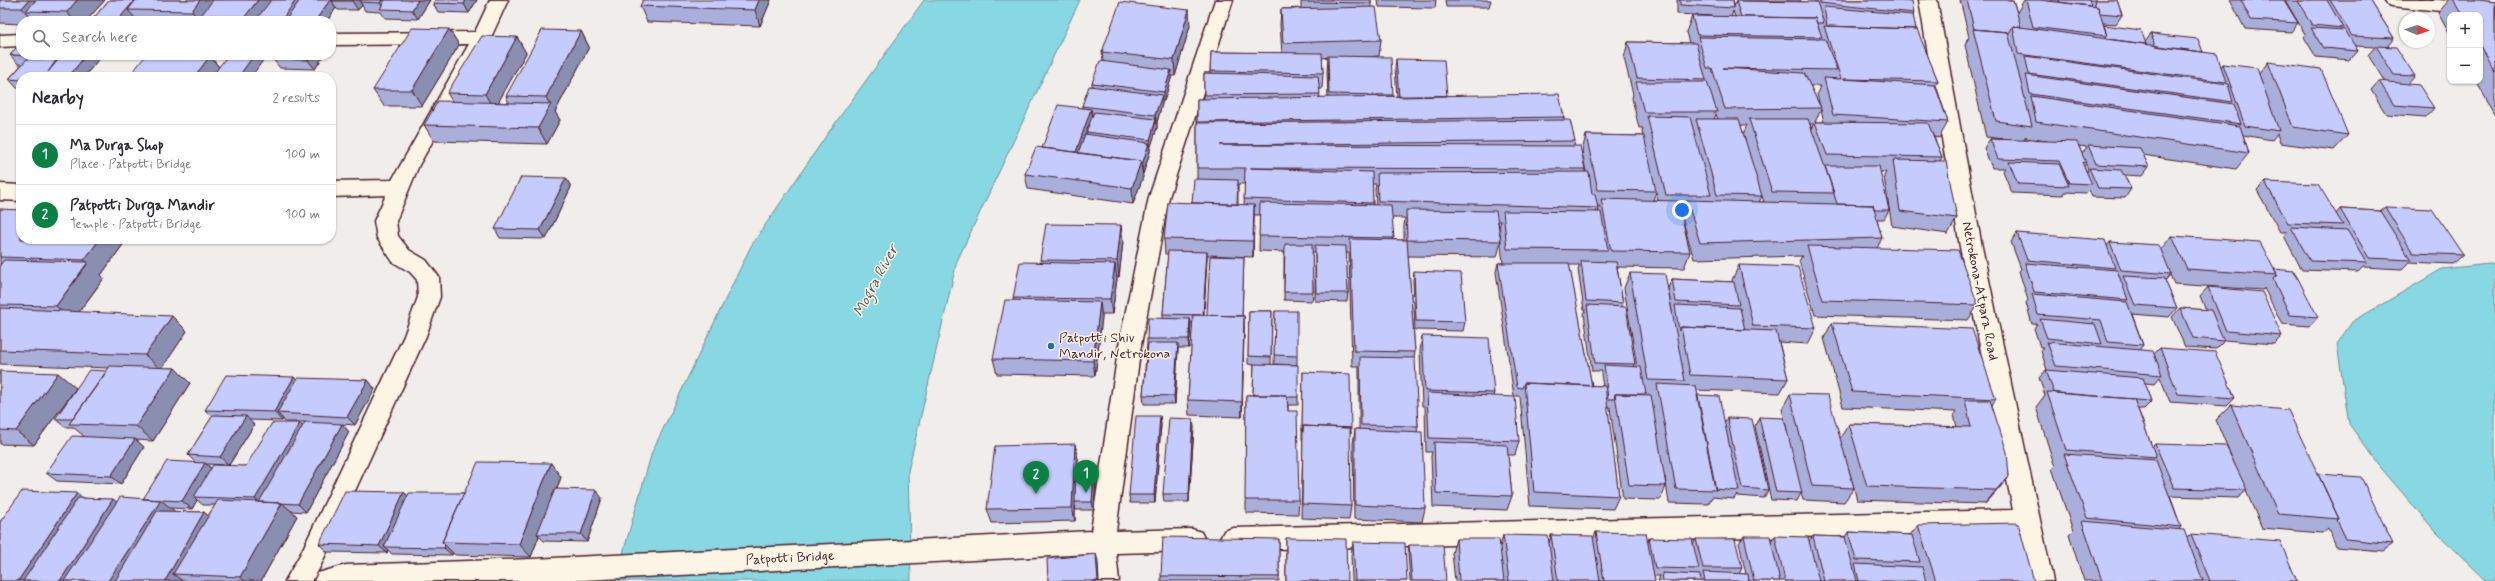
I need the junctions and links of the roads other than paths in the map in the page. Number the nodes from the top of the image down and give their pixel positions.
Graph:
1 (500, 0) edge
2 (1224, 0) edge
3 (1928, 0) edge
4 (2392, 0) edge
5 (2495, 13) edge
6 (482, 38) junction
7 (336, 39) edge
8 (16, 40) edge
9 (0, 41) edge
10 (398, 187) junction
11 (336, 189) edge
12 (0, 192) edge
13 (16, 193) edge
14 (2028, 521) junction
15 (1102, 542) junction
16 (298, 581) edge
17 (327, 581) edge
18 (1106, 581) edge
19 (2040, 581) edge

1 - 6 street
2 - 15 street
3 - 14 street, Netrokona-Atpara Road
4 - 5 street
6 - 7 street
6 - 10 street
8 - 9 street
10 - 11 street
10 - 16 street
12 - 13 street
14 - 15 street, Patpotti Bridge
14 - 19 street, Netrokona-Atpara Road
15 - 17 street, Patpotti Bridge
15 - 18 street

